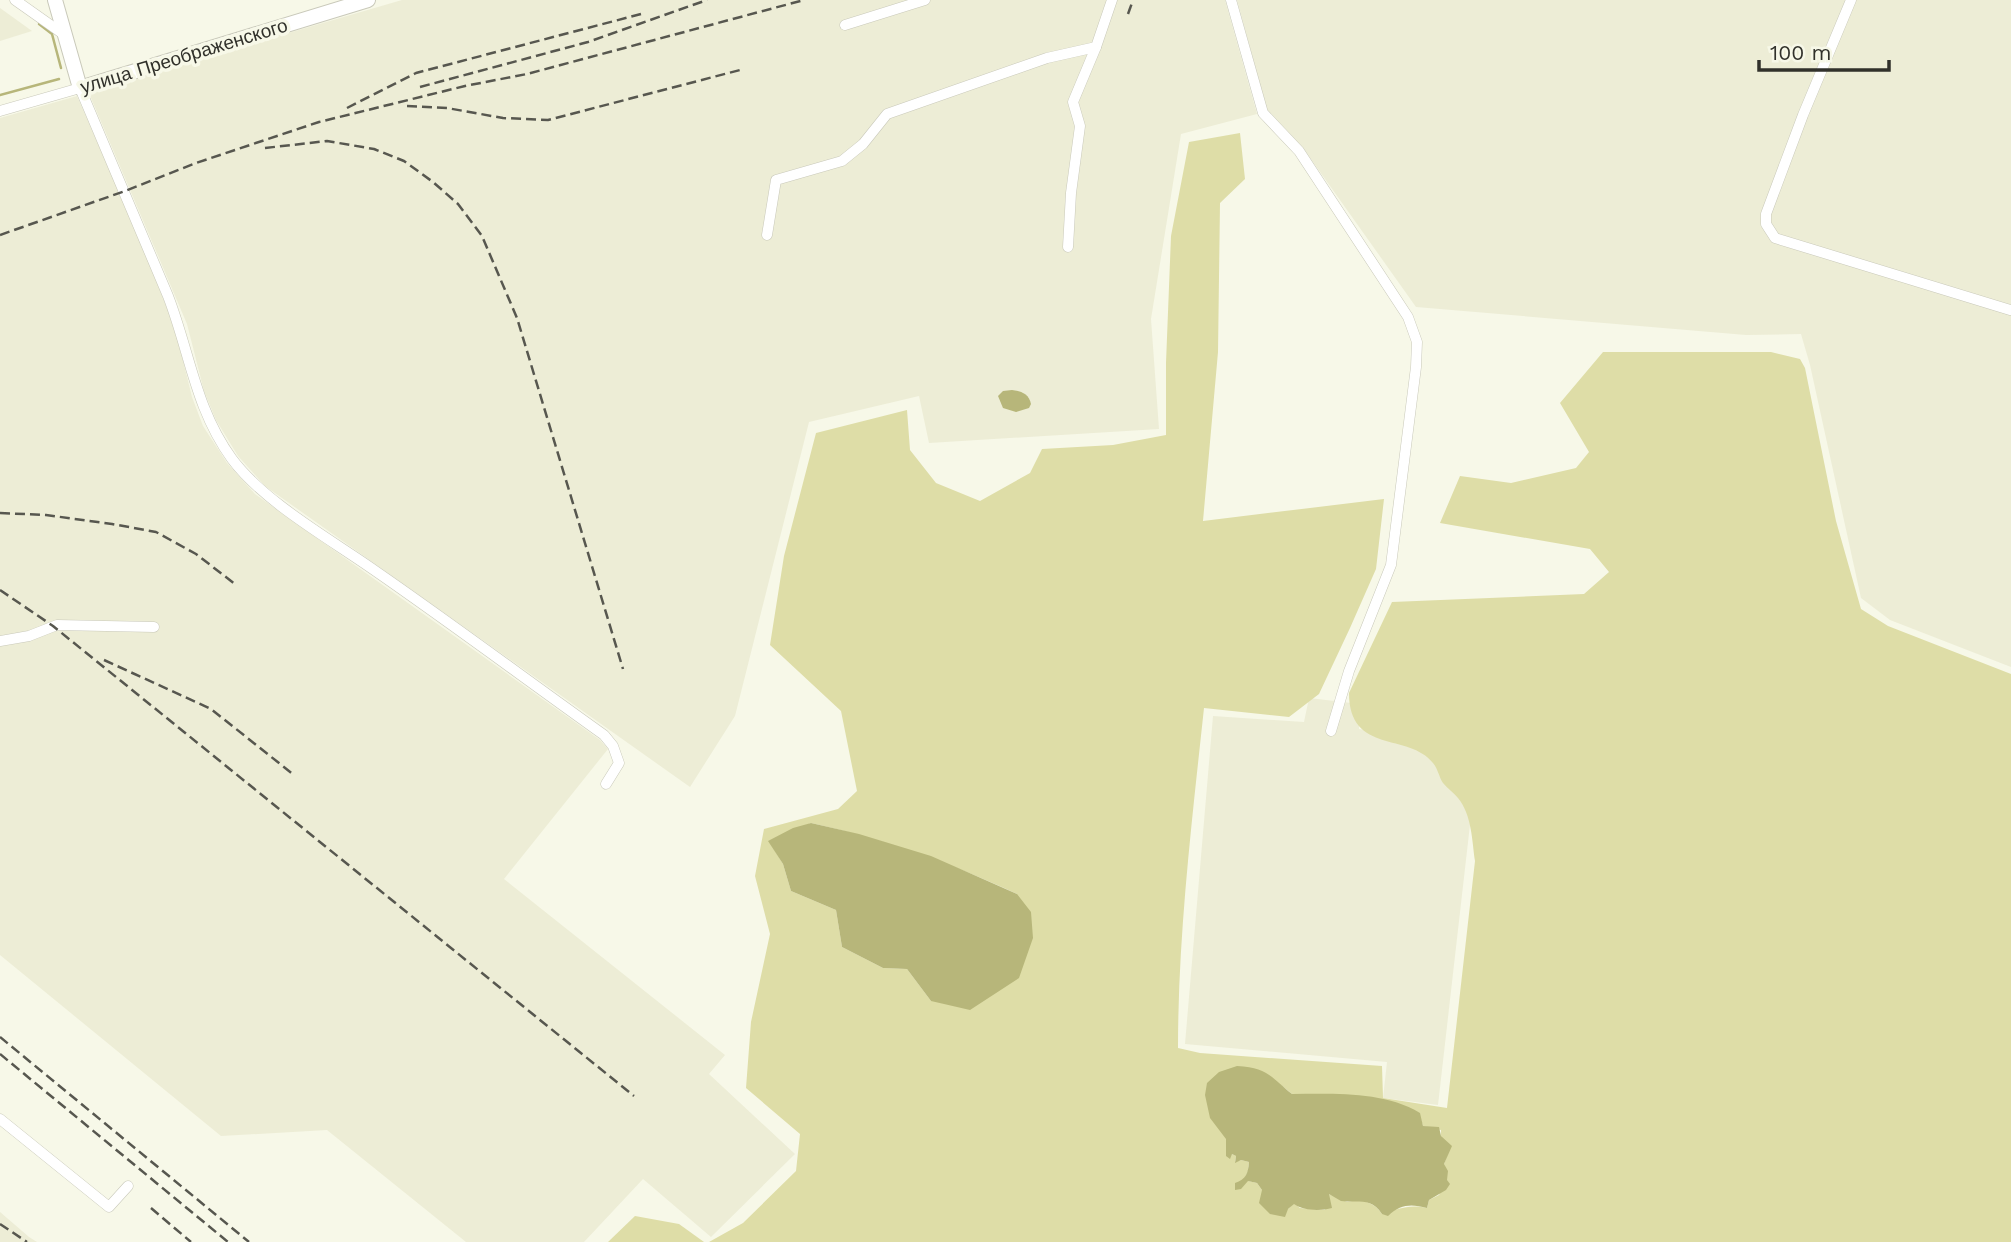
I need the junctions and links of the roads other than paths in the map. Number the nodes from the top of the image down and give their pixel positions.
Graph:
1 (15, 0) edge
2 (55, 0) edge
3 (368, 0) edge
4 (925, 0) edge
5 (1112, 0) edge
6 (1231, 0) edge
7 (1851, 0) edge
8 (845, 25) dead end
9 (66, 36) junction
10 (1096, 47) junction
11 (80, 88) junction
12 (0, 111) edge
13 (767, 235) dead end
14 (1068, 247) dead end
15 (2010, 310) edge
16 (154, 627) dead end
17 (0, 641) edge
18 (1331, 731) dead end
19 (607, 784) dead end
20 (0, 1119) edge
21 (128, 1186) dead end

1 - 9 street
2 - 9 street
3 - 11 street, улица Преображенского
4 - 8 street
5 - 10 street
6 - 18 street
7 - 15 street
9 - 11 street
10 - 13 street
10 - 14 street
11 - 12 street, улица Преображенского
11 - 19 street
16 - 17 street
20 - 21 street

